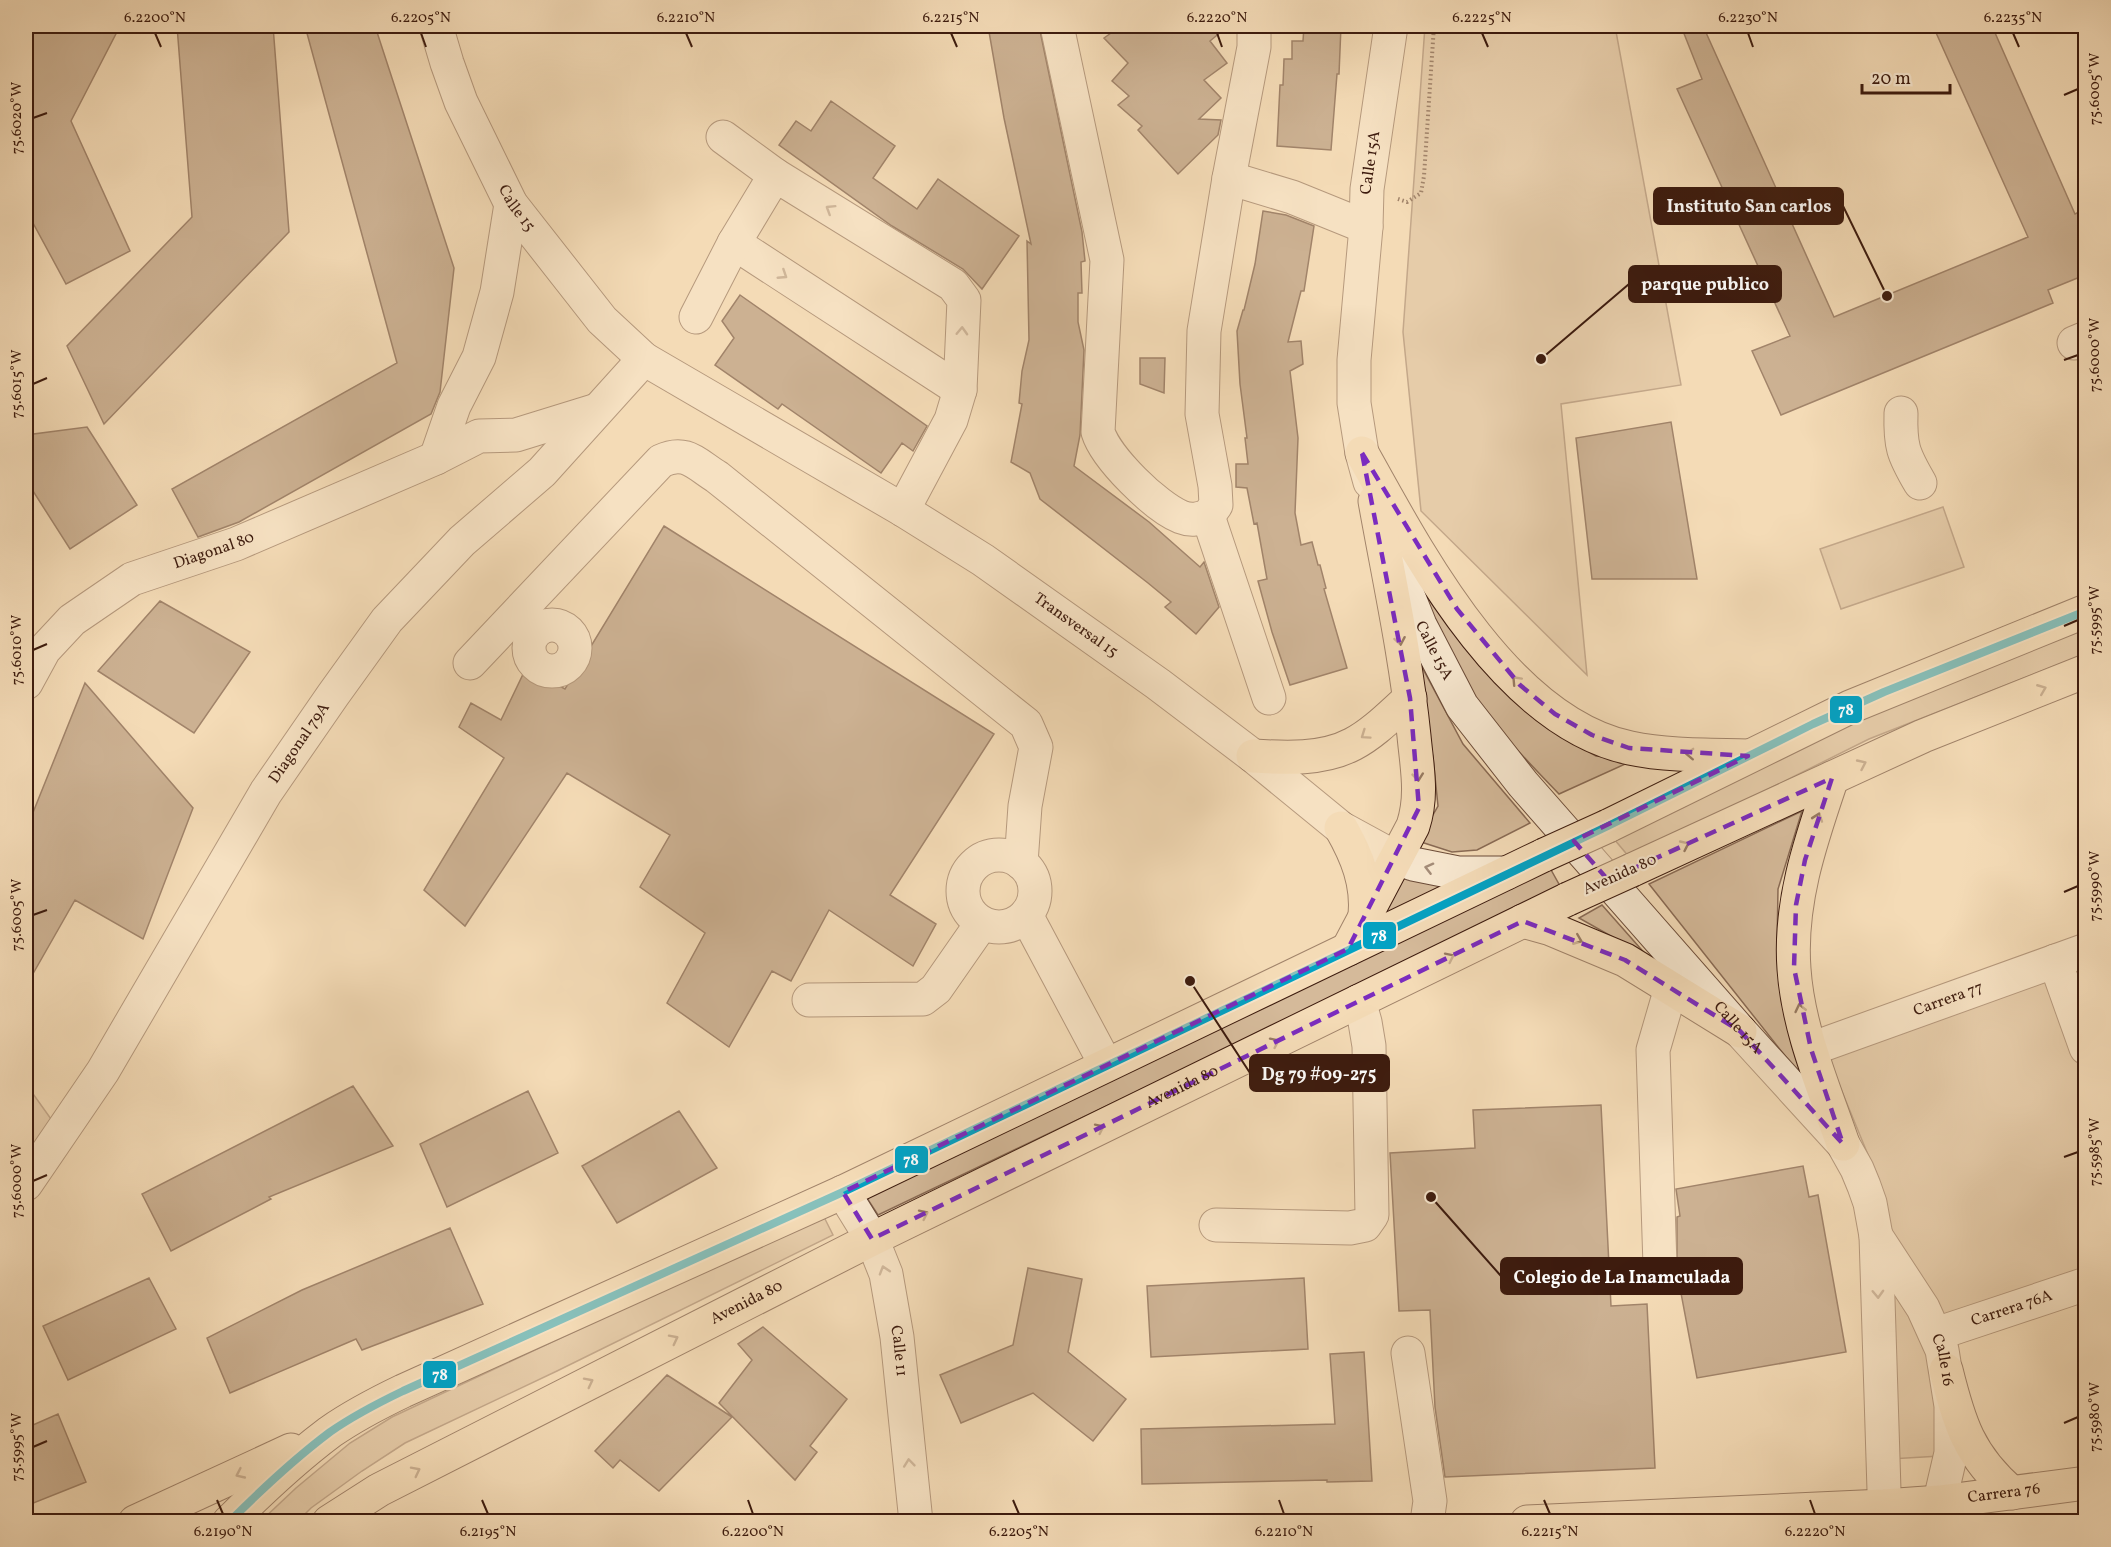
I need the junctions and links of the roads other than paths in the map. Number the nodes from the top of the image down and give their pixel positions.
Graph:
1 (436, 26) edge
2 (1057, 26) edge
3 (1254, 26) edge
4 (1391, 26) edge
5 (723, 137) dead end
6 (775, 175) junction
7 (1229, 178) junction
8 (511, 204) junction
9 (1366, 227) junction
10 (734, 243) junction
11 (696, 317) dead end
12 (644, 359) junction
13 (960, 390) junction
14 (598, 410) junction
15 (1900, 413) dead end
16 (516, 435) junction
17 (1362, 453) junction
18 (436, 458) junction
19 (542, 472) junction
20 (1920, 483) dead end
21 (1374, 501) junction
22 (903, 510) junction
23 (1208, 516) junction
24 (2085, 611) edge
25 (470, 663) dead end
26 (2085, 671) edge
27 (26, 683) edge
28 (1269, 698) dead end
29 (1410, 698) junction
30 (1253, 756) junction
31 (1748, 756) junction
32 (1832, 778) junction
33 (1341, 828) junction
34 (1396, 858) junction
35 (1021, 863) junction
36 (1506, 873) junction
37 (1026, 915) junction
38 (1365, 916) junction
39 (1523, 921) junction
40 (982, 923) junction
41 (1348, 949) junction
42 (2085, 950) edge
43 (2055, 961) junction
44 (1671, 988) junction
45 (809, 1000) dead end
46 (1359, 1001) junction
47 (1740, 1031) junction
48 (2085, 1047) edge
49 (1811, 1049) junction
50 (1106, 1065) junction
51 (1843, 1144) junction
52 (26, 1184) edge
53 (843, 1192) junction
54 (1216, 1225) dead end
55 (1876, 1236) junction
56 (872, 1239) junction
57 (1660, 1266) dead end
58 (2085, 1284) edge
59 (1936, 1334) junction
60 (1408, 1353) dead end
61 (1946, 1370) junction
62 (331, 1432) junction
63 (2085, 1483) edge
64 (379, 1490) junction
65 (2012, 1493) junction
66 (1937, 1512) edge
67 (1884, 1514) edge
68 (135, 1521) edge
69 (228, 1521) edge
70 (329, 1521) edge
71 (374, 1521) edge
72 (916, 1521) edge
73 (1427, 1521) edge
74 (1527, 1521) edge

1 - 8 street, Calle 15
2 - 23 street
3 - 7 street
4 - 9 street, Calle 15A
5 - 6 street
6 - 10 street
13 -> 6 street
7 - 9 street
7 - 23 street
8 - 12 street, Calle 15
8 - 18 street
9 - 17 street, Calle 15A
10 - 11 street
10 -> 13 street
12 - 14 street, Diagonal 79A
12 - 22 street, Transversal 15
13 - 22 street
14 - 16 street, Diagonal 80
14 - 19 street, Diagonal 79A
15 - 20 street
16 - 18 street, Diagonal 80
16 - 19 street
17 - 21 street, Calle 15A
31 -> 17 main road
18 - 27 street, Diagonal 80
19 - 52 street, Diagonal 79A
21 -> 29 main road
21 - 47 street, Calle 15A
22 - 30 street, Transversal 15
23 - 28 street
24 - 31 main road
25 - 35 street
32 -> 26 main road, Avenida 80
29 -> 30 main road
29 -> 34 main road
30 - 33 street, Transversal 15
31 - 36 main road, bridge
39 -> 32 main road, Avenida 80, bridge
49 -> 32 main road
33 - 34 street, Transversal 15
33 - 38 main road
36 -> 34 street, Transversal 15
34 - 38 main road
35 - 37 street
35 - 40 street
36 - 41 main road
37 - 40 street
37 - 50 street
38 - 41 main road
39 -> 44 main road
46 -> 39 main road, Avenida 80
40 - 45 street
41 - 50 main road
42 - 43 street, Carrera 77
43 - 48 street
43 - 49 street, Carrera 77
44 - 47 main road
44 - 57 street
46 - 54 street
56 -> 46 main road, Avenida 80
47 - 51 street, Calle 15A
49 - 51 main road
50 - 53 main road
51 - 55 street, Calle 16
53 - 56 street, Calle 11
53 - 62 main road
55 - 59 street, Calle 16
55 -> 67 street, Calle 16
64 -> 56 main road, Avenida 80
72 -> 56 street, Calle 11
58 - 59 street, Carrera 76A
59 - 61 street, Calle 16
60 - 73 street
61 - 65 main road
61 - 66 street, Calle 16
62 -> 68 main road
62 - 69 main road
63 - 65 main road, Carrera 76
64 - 70 main road, Avenida 80
64 - 71 main road
65 - 66 main road, Carrera 76
66 - 67 main road, Carrera 76
67 - 74 main road, Carrera 76

